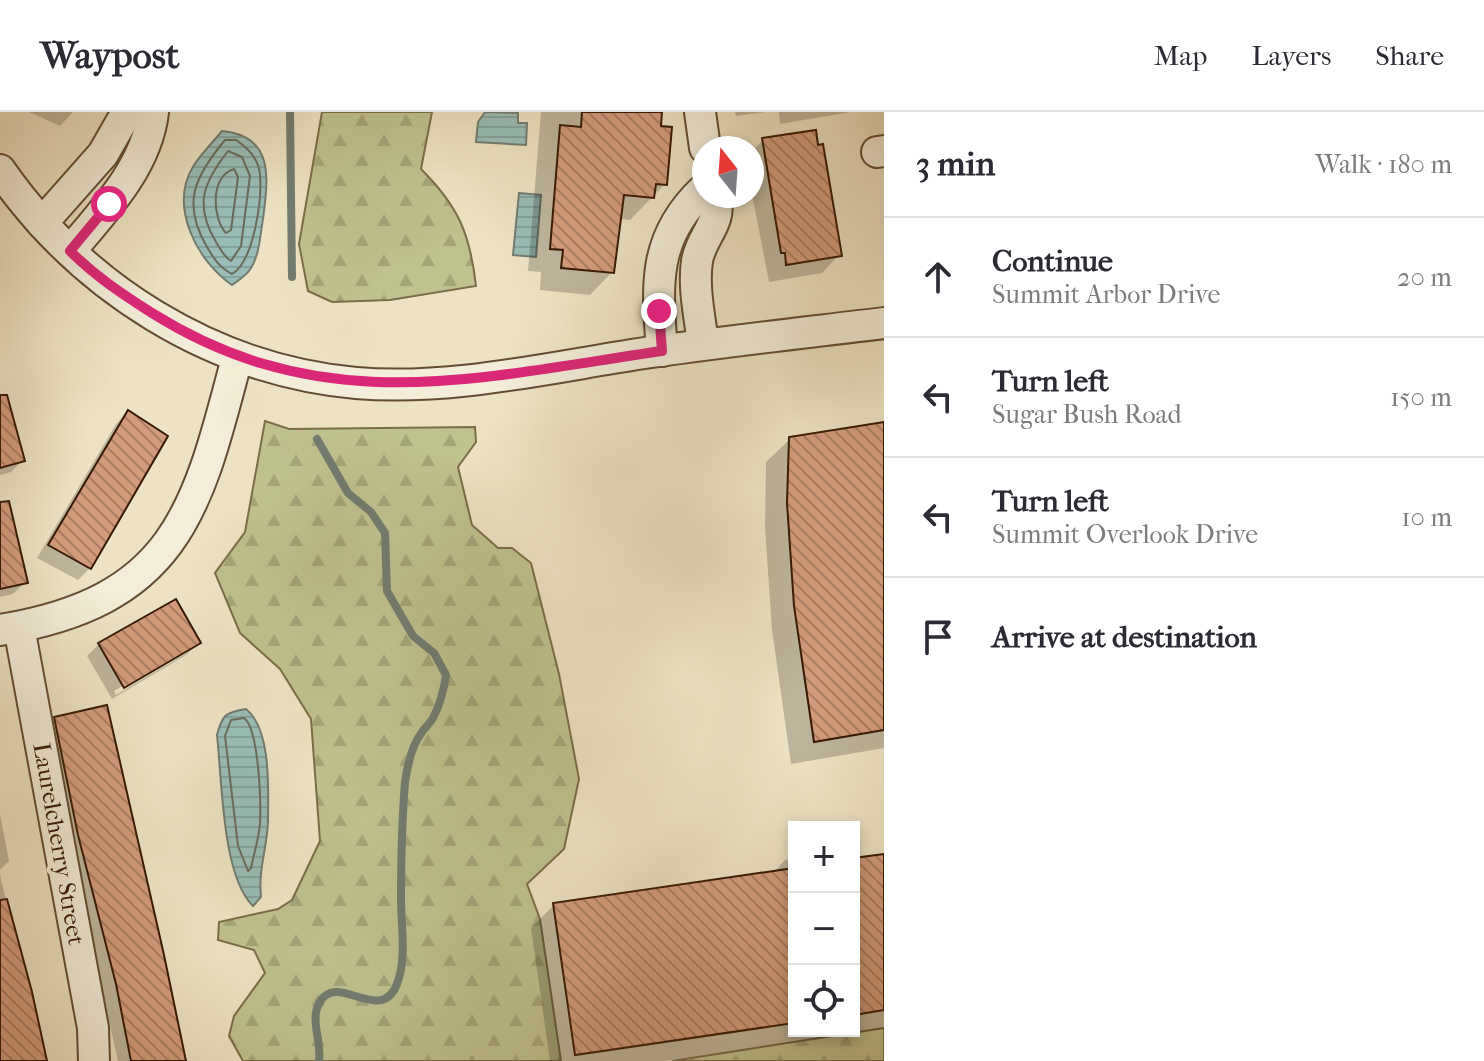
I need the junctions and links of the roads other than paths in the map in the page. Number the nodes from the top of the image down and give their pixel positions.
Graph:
1 (127, 112) edge
2 (153, 112) edge
3 (700, 112) edge
4 (703, 136) edge
5 (103, 154) junction
6 (0, 170) edge
7 (132, 172) junction
8 (692, 200) edge
9 (719, 208) edge
10 (42, 223) junction
11 (70, 251) junction
12 (884, 323) edge
13 (703, 344) junction
14 (662, 351) junction
15 (237, 358) junction
16 (9, 628) edge
17 (94, 1061) edge

1 - 5 street
2 - 7 street
3 - 4 street
5 - 7 street
5 - 10 street
6 - 10 street
7 - 11 street
8 - 14 street
9 - 13 street
10 - 11 street
11 - 15 street
12 - 13 street
13 - 14 street
14 - 15 street
15 - 16 street, Laurelcherry Street
16 - 17 street, Laurelcherry Street

